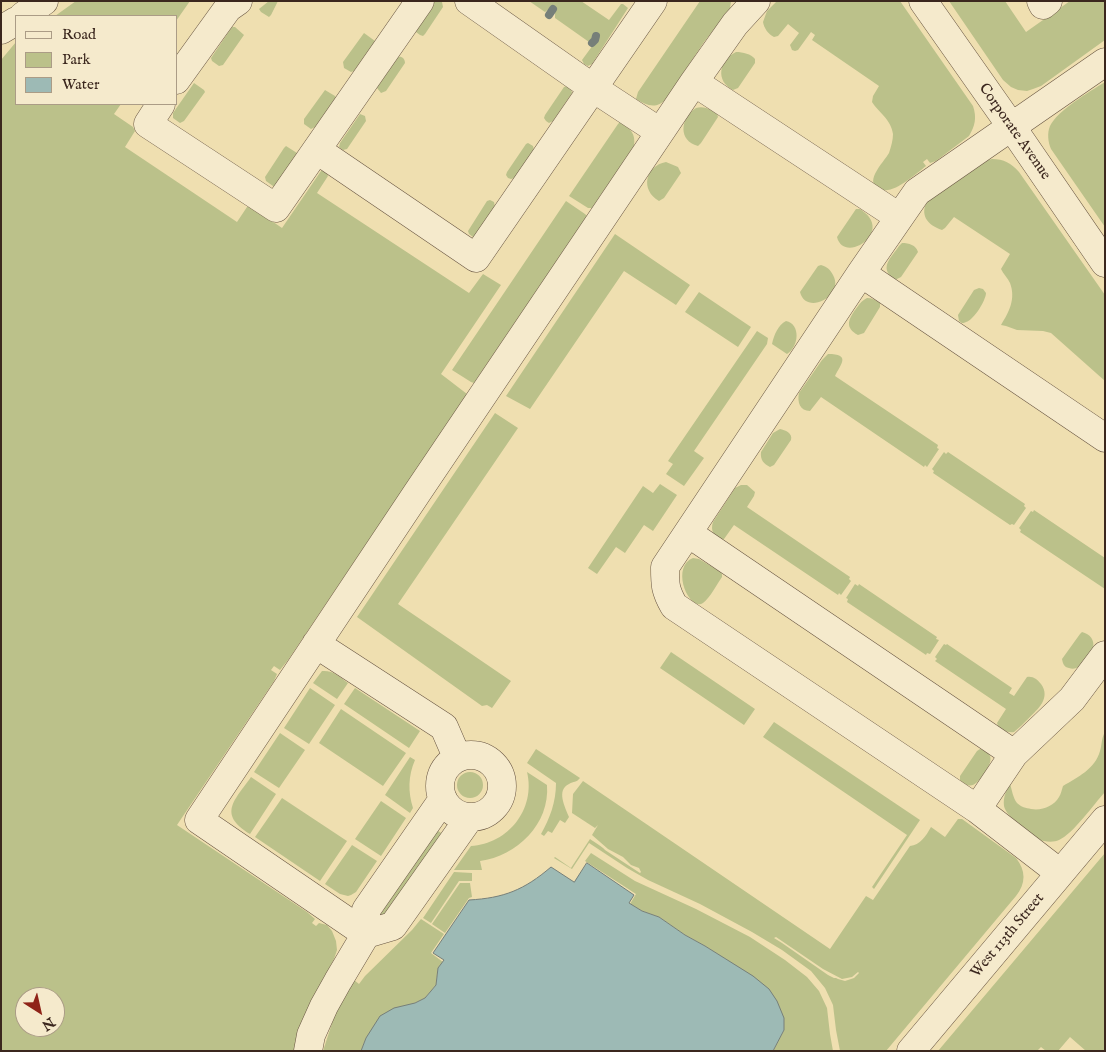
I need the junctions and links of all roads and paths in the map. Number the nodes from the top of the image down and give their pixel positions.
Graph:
1 (44, 1) edge
2 (238, 1) edge
3 (420, 1) edge
4 (469, 1) edge
5 (653, 1) edge
6 (756, 1) edge
7 (923, 1) edge
8 (1041, 1) edge
9 (1048, 1) edge
10 (24, 15) edge
11 (15, 22) edge
12 (1, 30) edge
13 (1105, 62) edge
14 (178, 77) edge
15 (694, 82) junction
16 (593, 88) junction
17 (160, 105) edge
18 (1011, 126) junction
19 (660, 132) junction
20 (317, 150) junction
21 (899, 217) junction
22 (1105, 263) edge
23 (861, 273) junction
24 (1105, 438) edge
25 (688, 533) junction
26 (316, 644) junction
27 (1105, 655) edge
28 (1014, 754) junction
29 (457, 757) junction
30 (442, 799) junction
31 (978, 809) junction
32 (470, 817) junction
33 (1105, 820) edge
34 (1060, 873) junction
35 (366, 934) junction
36 (308, 1051) edge
37 (911, 1051) edge

1 - 10 street
2 - 14 street
3 - 20 street
4 - 16 street
5 - 16 street
6 - 15 street
7 - 18 street, Corporate Avenue
8 - 9 street
11 - 12 street
13 - 18 street
15 - 19 street
15 - 21 street
16 - 19 street
16 - 20 street
17 - 20 street
18 - 21 street
18 - 22 street, Corporate Avenue
19 - 26 street
21 - 23 street
23 - 24 street
23 - 25 street
25 - 28 street
25 - 31 street
26 - 29 street
26 - 35 street
27 - 28 street
28 - 31 street
29 - 30 street
29 - 32 street
30 - 32 street
30 - 35 street
31 - 34 street
32 - 35 street
33 - 34 street, West 113th Street
34 - 37 street, West 113th Street
35 - 36 street

